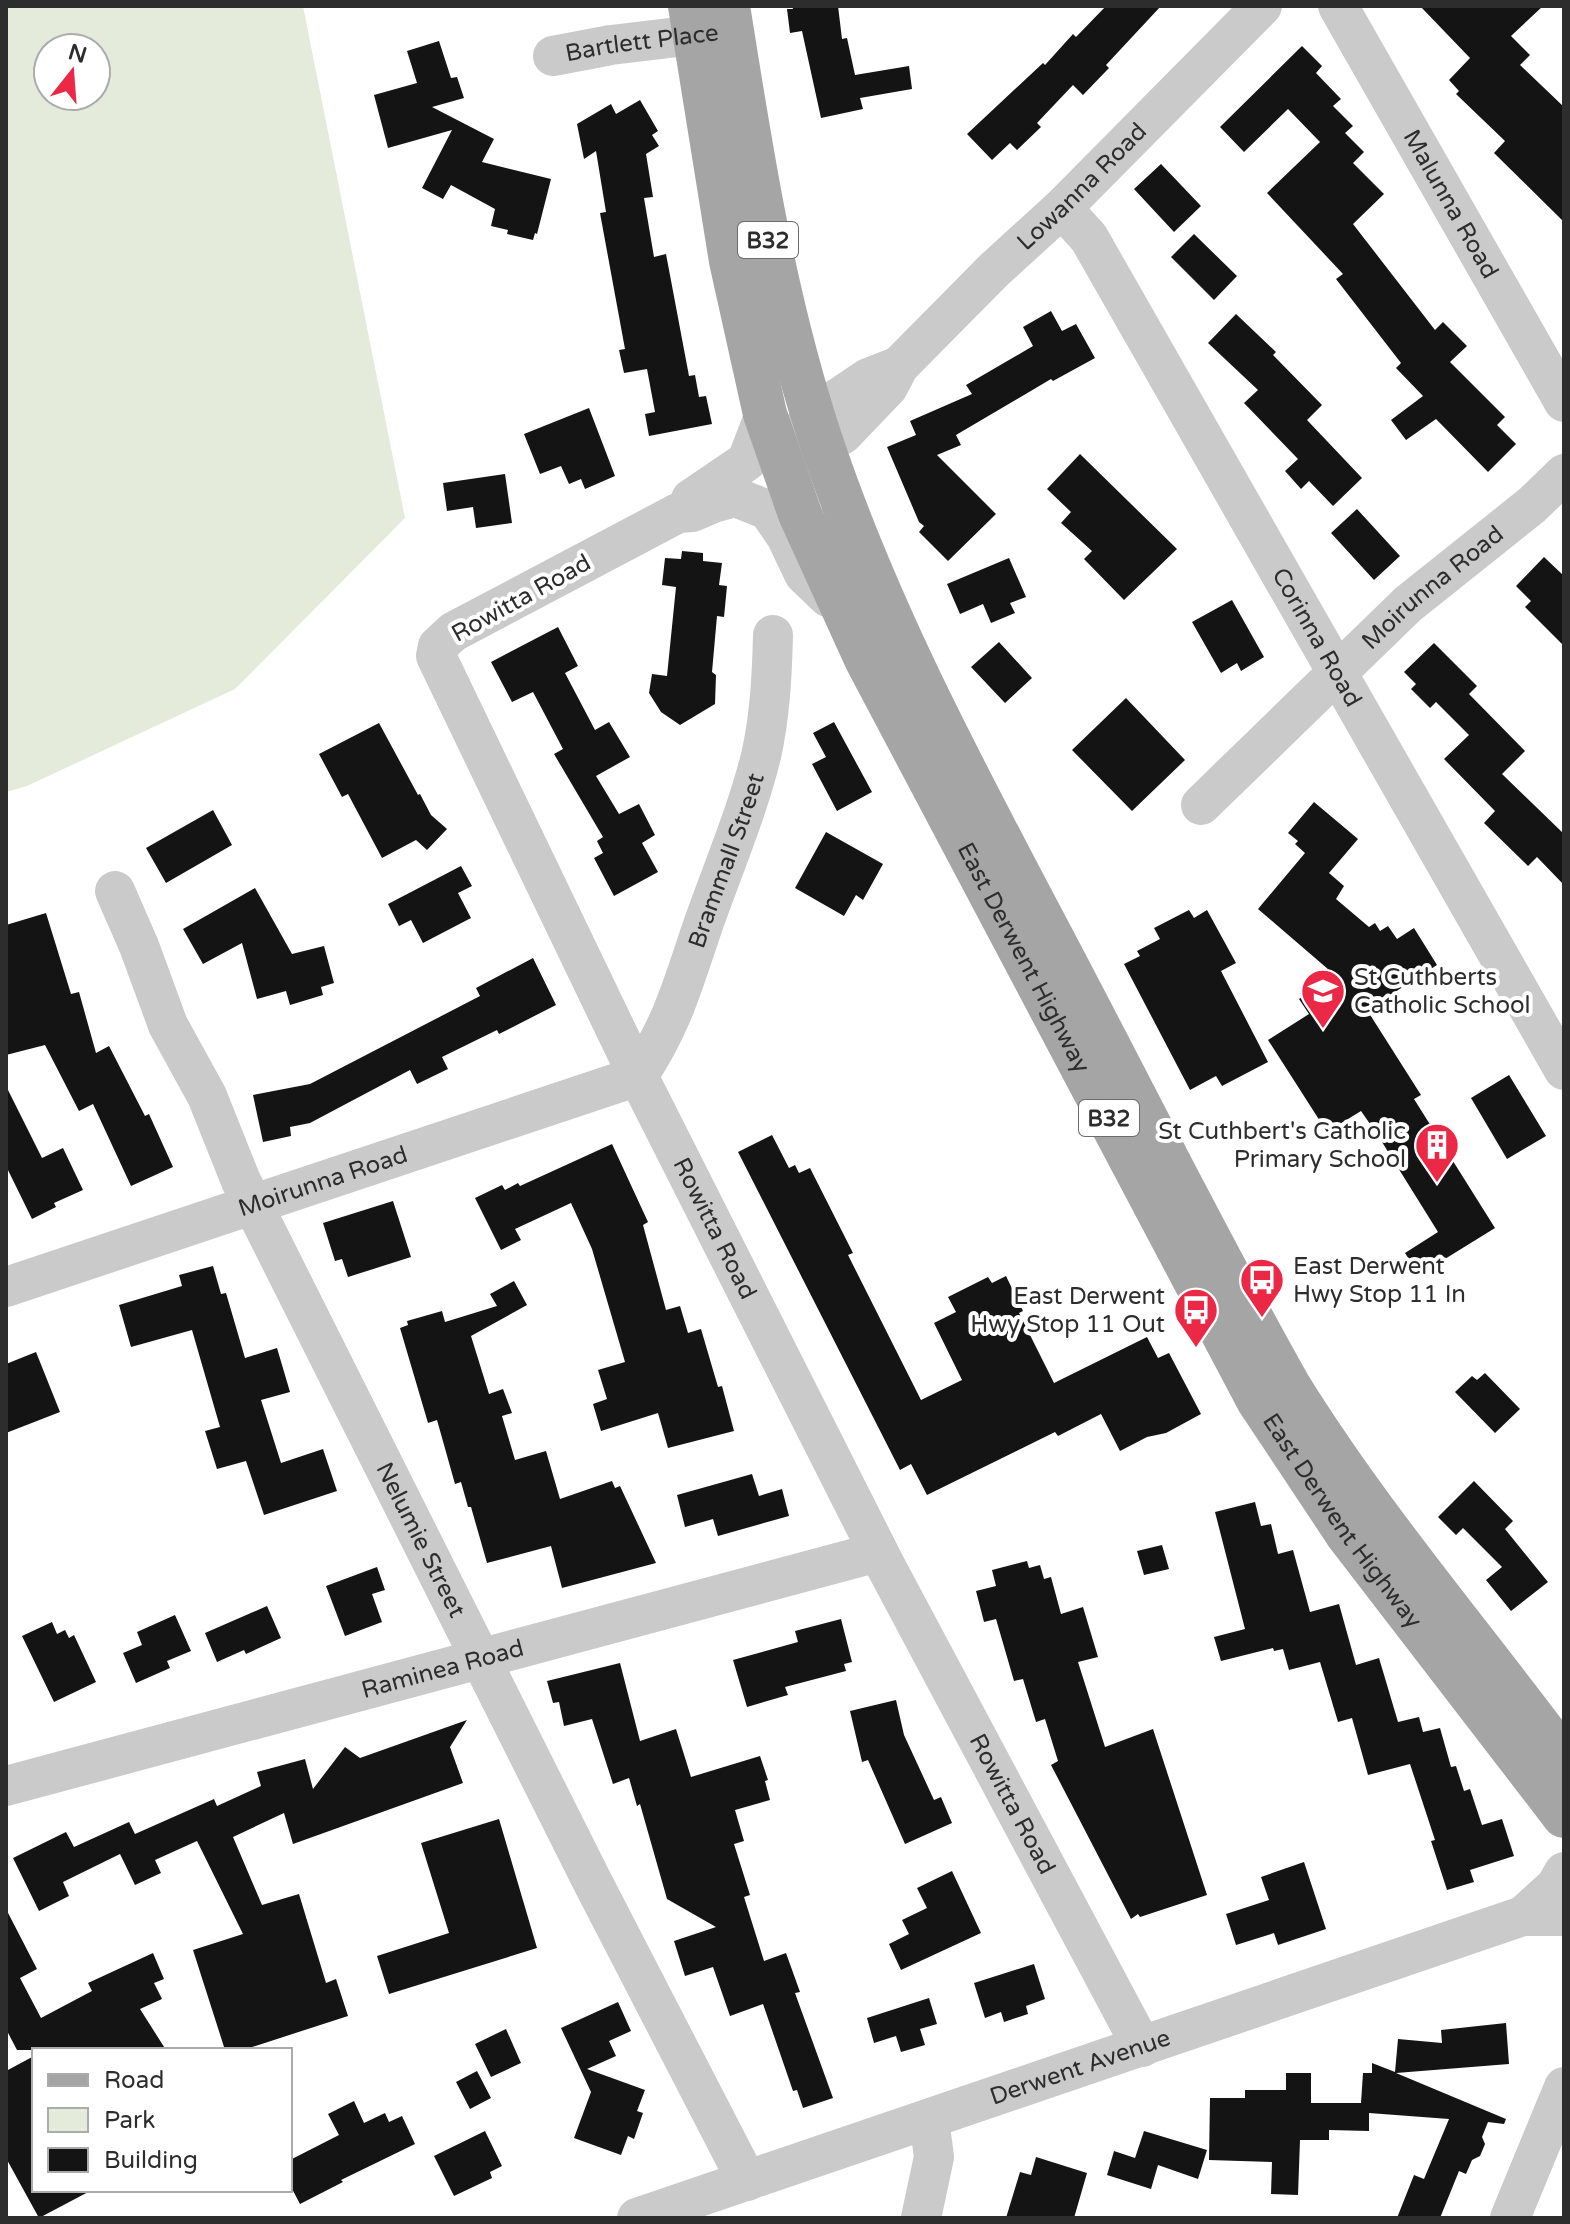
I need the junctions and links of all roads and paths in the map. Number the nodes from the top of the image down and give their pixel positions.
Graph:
1 (1262, 6) edge
2 (1338, 6) edge
3 (711, 20) edge
4 (553, 56) dead end
5 (1062, 208) junction
6 (1564, 402) edge
7 (765, 414) junction
8 (818, 430) junction
9 (780, 458) junction
10 (1564, 474) edge
11 (678, 513) junction
12 (846, 615) junction
13 (773, 635) dead end
14 (1337, 674) junction
15 (1201, 805) dead end
16 (115, 891) dead end
17 (1564, 1070) edge
18 (638, 1076) junction
19 (254, 1205) junction
20 (6, 1287) edge
21 (878, 1552) junction
22 (480, 1657) junction
23 (1564, 1759) edge
24 (6, 1786) edge
25 (1564, 1816) edge
26 (1564, 1872) edge
27 (1523, 1916) junction
28 (1564, 1916) edge
29 (1142, 2047) junction
30 (1564, 2087) edge
31 (929, 2119) junction
32 (747, 2181) junction
33 (637, 2218) edge
34 (921, 2218) edge
35 (1510, 2218) edge

1 - 5 street, Lowanna Road
2 - 6 street, Malunna Road
3 - 4 street, Bartlett Place
3 - 7 main road, East Derwent Highway / B32
3 - 8 main road, East Derwent Highway / B32
5 - 8 street, Lowanna Road
5 - 14 street, Corinna Road
7 - 9 main road, East Derwent Highway / B32
7 - 11 street, Rowitta Road
8 - 9 street, Lowanna Road
8 - 23 main road, East Derwent Highway / B32
9 - 12 main road, East Derwent Highway / B32
10 - 14 street, Moirunna Road
11 - 12 street, Rowitta Road
11 - 18 street, Rowitta Road
12 - 25 main road, East Derwent Highway / B32
13 - 18 street, Brammall Street
14 - 15 street, Moirunna Road
14 - 17 street, Corinna Road
16 - 19 street, Nelumie Street
18 - 19 street, Moirunna Road
18 - 21 street, Rowitta Road
19 - 20 street, Moirunna Road
19 - 22 street, Nelumie Street
21 - 22 street, Raminea Road
21 - 29 street, Rowitta Road
22 - 24 street, Raminea Road
22 - 32 street, Nelumie Street
26 - 27 street, Derwent Avenue
27 - 28 street, Derwent Avenue
27 - 29 street, Derwent Avenue
29 - 31 street, Derwent Avenue
30 - 35 street
31 - 32 street, Derwent Avenue
31 - 34 street
32 - 33 street, Derwent Avenue

